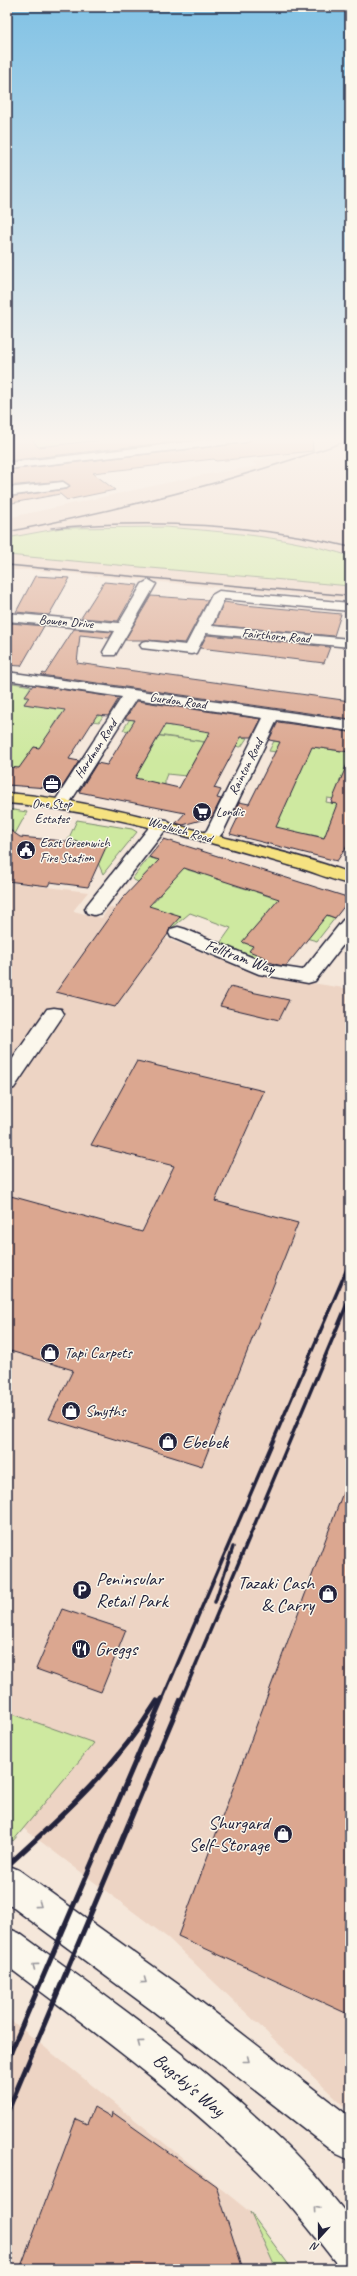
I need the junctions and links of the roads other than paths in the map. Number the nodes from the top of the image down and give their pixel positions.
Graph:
1 (149, 584) dead end
2 (350, 607) edge
3 (7, 617) edge
4 (124, 628) junction
5 (203, 629) junction
6 (350, 644) edge
7 (147, 645) dead end
8 (110, 652) dead end
9 (7, 676) edge
10 (132, 694) junction
11 (272, 715) junction
12 (350, 726) edge
13 (7, 798) edge
14 (61, 804) junction
15 (161, 824) junction
16 (208, 838) junction
17 (350, 879) edge
18 (94, 909) dead end
19 (350, 924) edge
20 (178, 933) dead end
21 (54, 1014) dead end
22 (7, 1083) edge
23 (7, 1882) edge
24 (7, 1945) edge
25 (350, 2141) edge
26 (350, 2249) edge

1 - 4 street
2 - 5 street
3 - 4 street, Bowen Drive
4 - 8 street
5 - 6 street, Fairthorn Road
5 - 7 street
9 - 10 street, Gurdon Road
10 - 11 street, Gurdon Road
10 - 14 street, Hardman Road
11 - 12 street, Gurdon Road
11 - 16 street, Rainton Road
13 - 14 main road, Woolwich Road
14 - 15 main road, Woolwich Road
15 - 16 main road, Woolwich Road
15 - 18 street
16 - 17 main road, Woolwich Road
19 - 20 street, Felltram Way
21 - 22 street
23 -> 25 street
26 -> 24 street, Bugsby's Way

